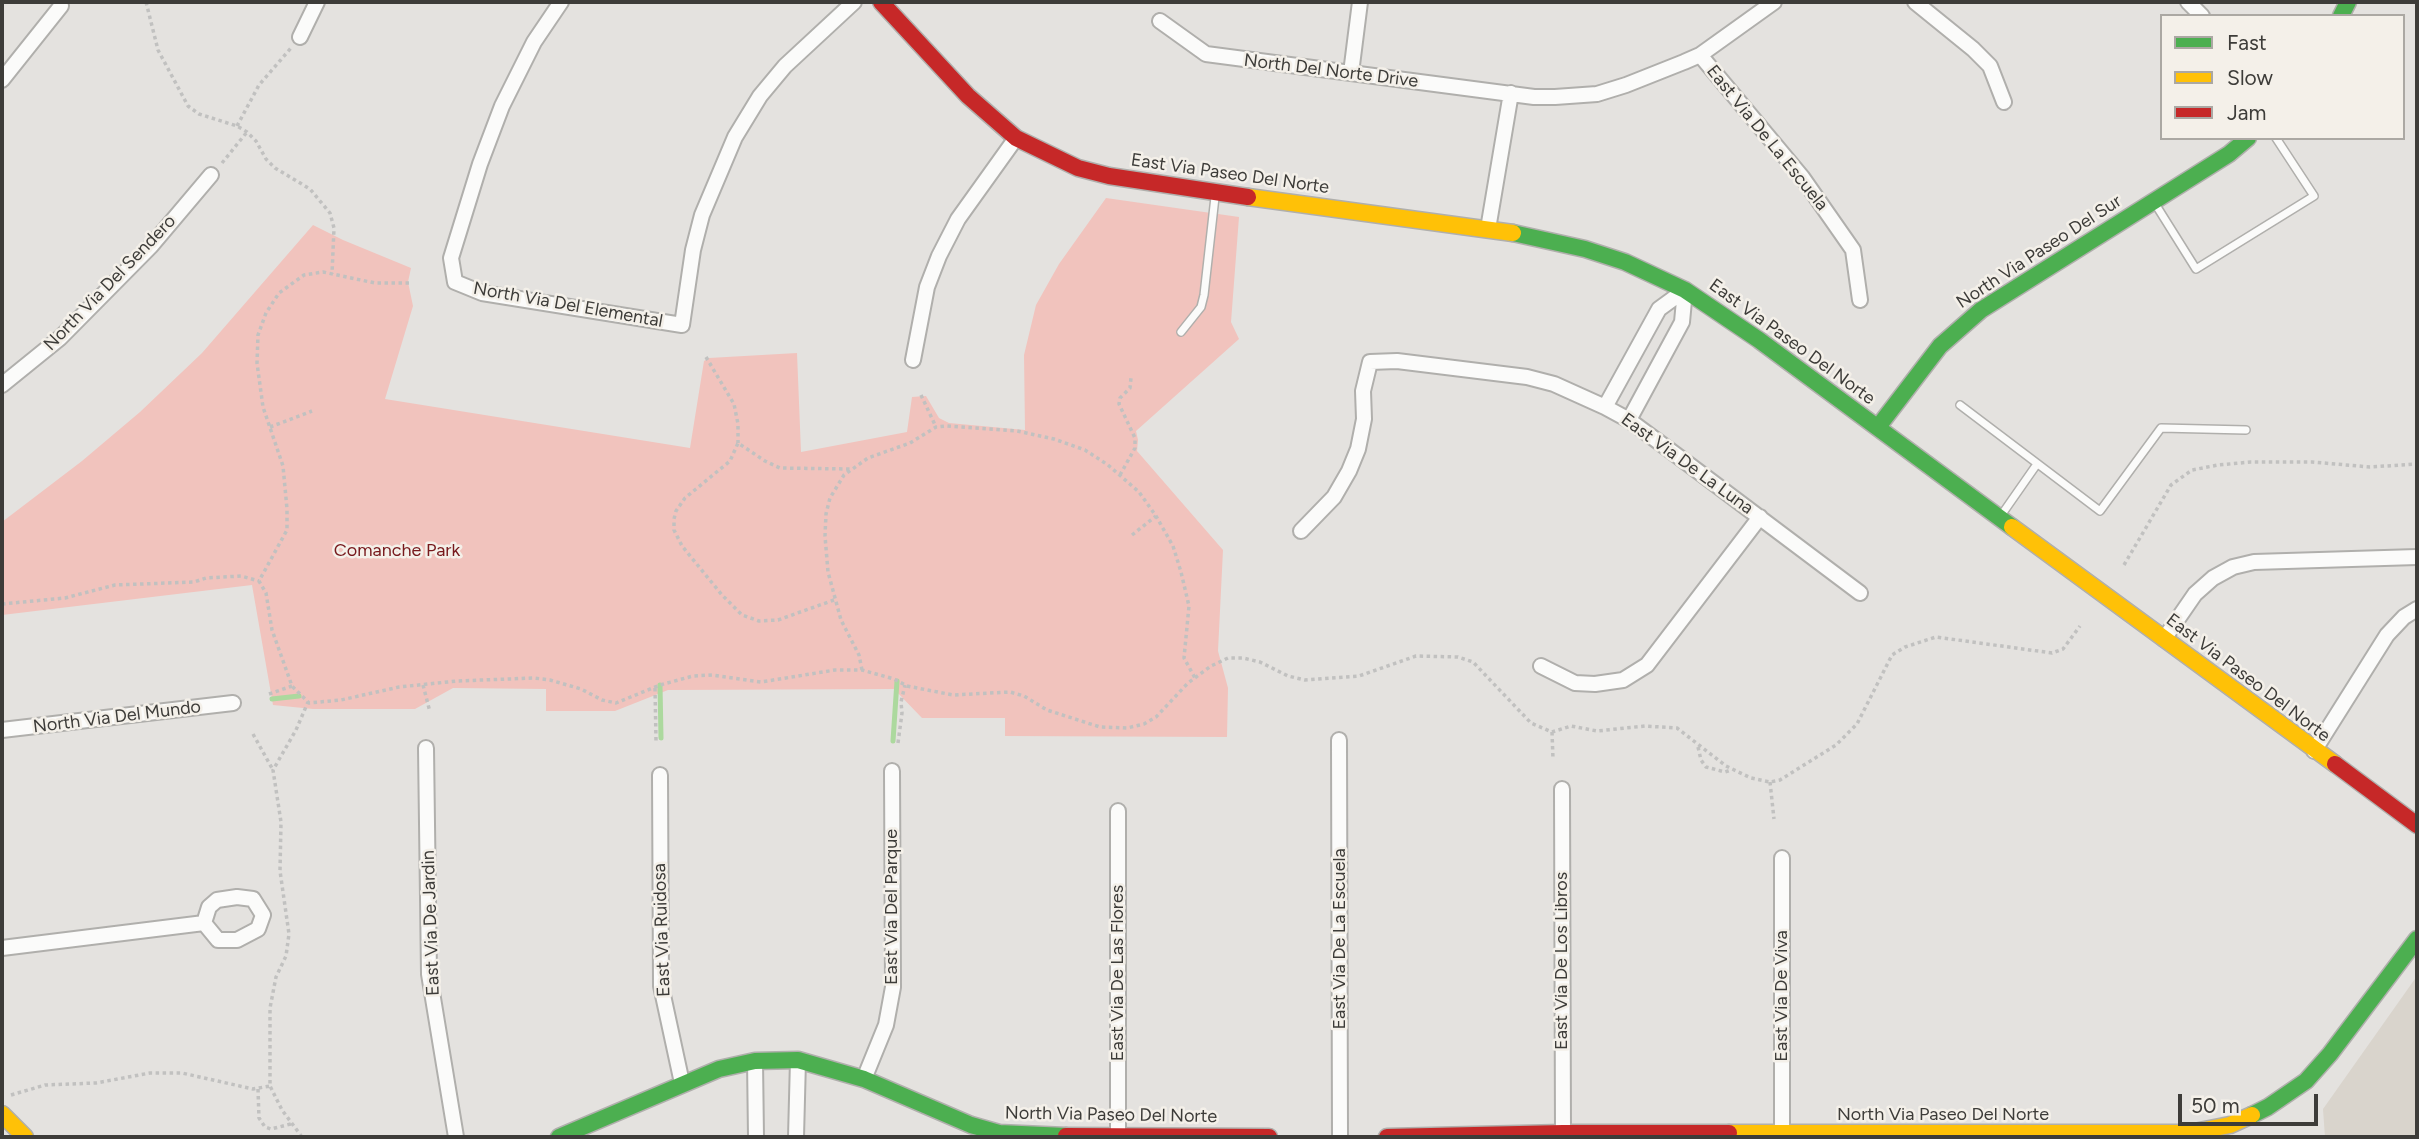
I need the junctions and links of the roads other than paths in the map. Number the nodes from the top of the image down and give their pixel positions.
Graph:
1 (317, 2) edge
2 (561, 2) edge
3 (854, 2) edge
4 (881, 2) edge
5 (1360, 2) edge
6 (1774, 2) edge
7 (1914, 2) edge
8 (61, 6) dead end
9 (1160, 21) dead end
10 (300, 37) road end
11 (1700, 55) junction
12 (1351, 73) junction
13 (2, 80) edge
14 (1511, 93) junction
15 (2004, 102) dead end
16 (1016, 138) junction
17 (2246, 140) edge
18 (2277, 140) edge
19 (211, 175) road end
20 (1215, 192) junction
21 (2153, 201) junction
22 (1488, 229) junction
23 (1685, 290) junction
24 (1860, 300) dead end
25 (1181, 332) dead end
26 (913, 360) dead end
27 (2, 385) edge
28 (1960, 405) dead end
29 (1605, 407) junction
30 (1629, 420) junction
31 (1878, 427) junction
32 (2246, 430) dead end
33 (2037, 464) junction
34 (1760, 517) junction
35 (2000, 517) junction
36 (1301, 531) dead end
37 (2417, 557) edge
38 (1860, 593) dead end
39 (2417, 609) edge
40 (2164, 639) junction
41 (1541, 666) dead end
42 (233, 703) dead end
43 (2, 730) edge
44 (1339, 740) dead end
45 (426, 748) dead end
46 (2314, 751) junction
47 (892, 771) dead end
48 (660, 775) dead end
49 (1562, 789) dead end
50 (1118, 811) dead end
51 (2417, 825) edge
52 (1782, 858) dead end
53 (204, 923) dead end
54 (2417, 939) edge
55 (2, 948) edge
56 (755, 1060) junction
57 (798, 1060) junction
58 (864, 1080) junction
59 (682, 1083) junction
60 (4, 1121) edge
61 (1563, 1133) junction
62 (1118, 1135) junction
63 (1782, 1135) junction
64 (25, 1137) edge
65 (456, 1137) edge
66 (559, 1137) edge
67 (755, 1137) edge
68 (796, 1137) edge
69 (1269, 1137) edge
70 (1340, 1137) edge
71 (1387, 1137) edge

1 - 10 street
2 - 3 street, North Via Del Elemental
4 - 16 street, East Via Paseo Del Norte
5 - 12 street
6 - 11 street, North Del Norte Drive
7 - 15 street
8 - 13 street
9 - 12 street, North Del Norte Drive
11 - 14 street, North Del Norte Drive
11 - 24 street, East Via De La Escuela
12 - 14 street, North Del Norte Drive
14 - 22 street
16 - 20 street, East Via Paseo Del Norte
16 - 26 street
17 - 21 street, North Via Paseo Del Sur
18 - 21 lane
19 - 27 street, North Via Del Sendero
20 - 22 street, East Via Paseo Del Norte
20 - 25 lane
21 - 31 street, North Via Paseo Del Sur
22 - 23 street, East Via Paseo Del Norte
23 - 29 street
23 - 30 street
23 - 31 street, East Via Paseo Del Norte
28 - 33 lane
29 - 30 street, East Via De La Luna
29 - 36 street, East Via De La Luna
30 - 34 street, East Via De La Luna
31 - 35 street, East Via Paseo Del Norte
32 - 33 lane
33 - 35 lane
34 - 38 street, East Via De La Luna
34 - 41 street
35 - 40 street, East Via Paseo Del Norte
37 - 40 street
39 - 46 street
40 - 46 street, East Via Paseo Del Norte
42 - 43 street, North Via Del Mundo
44 - 70 street, East Via De La Escuela
45 - 65 street, East Via De Jardin
46 - 51 street, East Via Paseo Del Norte
47 - 58 street, East Via Del Parque
48 - 59 street, East Via Ruidosa
49 - 61 street, East Via De Los Libros
50 - 62 street, East Via De Las Flores
52 - 63 street, East Via De Viva
53 - 55 street
54 - 63 street, North Via Paseo Del Norte
56 - 57 street, North Via Paseo Del Norte
56 - 59 street, North Via Paseo Del Norte
56 - 67 street
57 - 58 street, North Via Paseo Del Norte
57 - 68 street
58 - 62 street, North Via Paseo Del Norte
59 - 66 street, North Via Paseo Del Norte
60 - 64 street
61 - 63 street, North Via Paseo Del Norte
61 - 71 street, North Via Paseo Del Norte
62 - 69 street, North Via Paseo Del Norte

